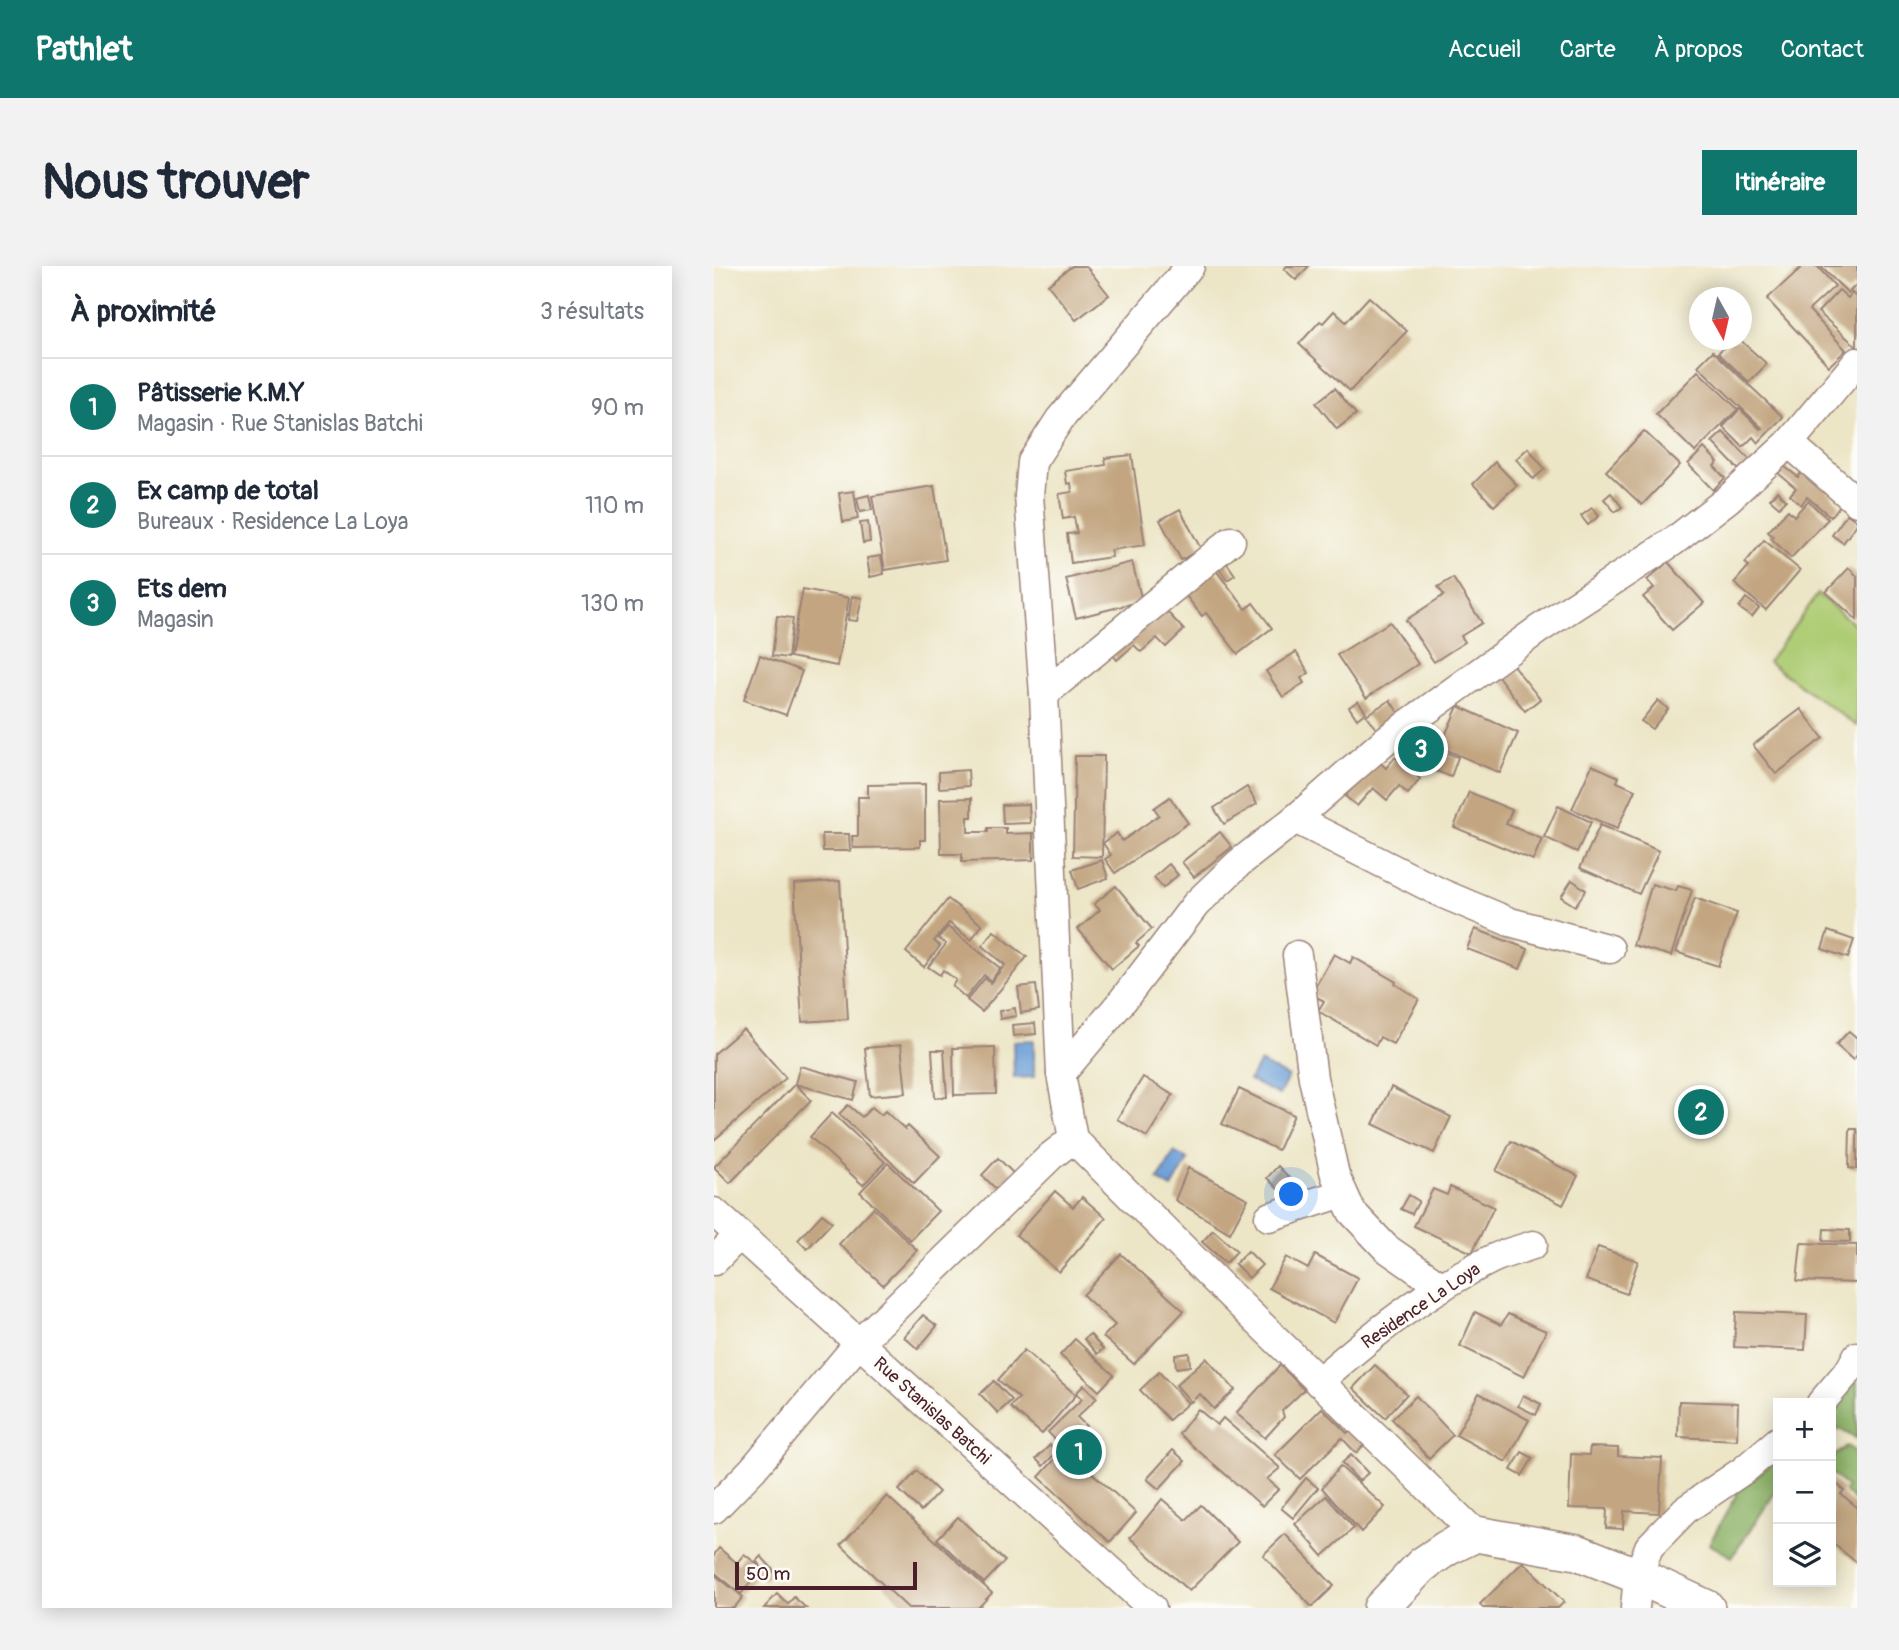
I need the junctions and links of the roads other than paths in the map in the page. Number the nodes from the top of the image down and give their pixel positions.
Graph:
1 (1190, 266) edge
2 (1857, 362) edge
3 (1789, 443) junction
4 (1857, 502) edge
5 (1231, 541) dead end
6 (1044, 694) junction
7 (1295, 819) junction
8 (1610, 949) dead end
9 (1297, 955) dead end
10 (1061, 1074) junction
11 (1073, 1139) junction
12 (1343, 1193) junction
13 (714, 1212) edge
14 (1269, 1217) dead end
15 (738, 1236) junction
16 (1533, 1245) dead end
17 (714, 1261) edge
18 (1441, 1287) junction
19 (858, 1344) junction
20 (1857, 1356) edge
21 (1318, 1382) junction
22 (1825, 1398) edge
23 (1773, 1445) edge
24 (714, 1509) edge
25 (1476, 1534) junction
26 (1637, 1592) edge
27 (1152, 1608) edge
28 (1381, 1608) edge
29 (1707, 1608) edge

1 - 6 street
2 - 3 street
3 - 4 street
3 - 7 street
5 - 6 street
6 - 10 street
7 - 8 street
7 - 10 street
9 - 12 street
10 - 11 street
11 - 19 street
11 - 21 street
12 - 14 street
12 - 18 street
13 - 15 street, Rue Stanislas Batchi
15 - 17 street
15 - 19 street, Rue Stanislas Batchi
16 - 18 street, Residence La Loya
18 - 21 street, Residence La Loya
19 - 24 street
19 - 27 street, Rue Stanislas Batchi
20 - 22 street
21 - 25 street
23 - 26 street
25 - 26 street
25 - 28 street
26 - 29 street

